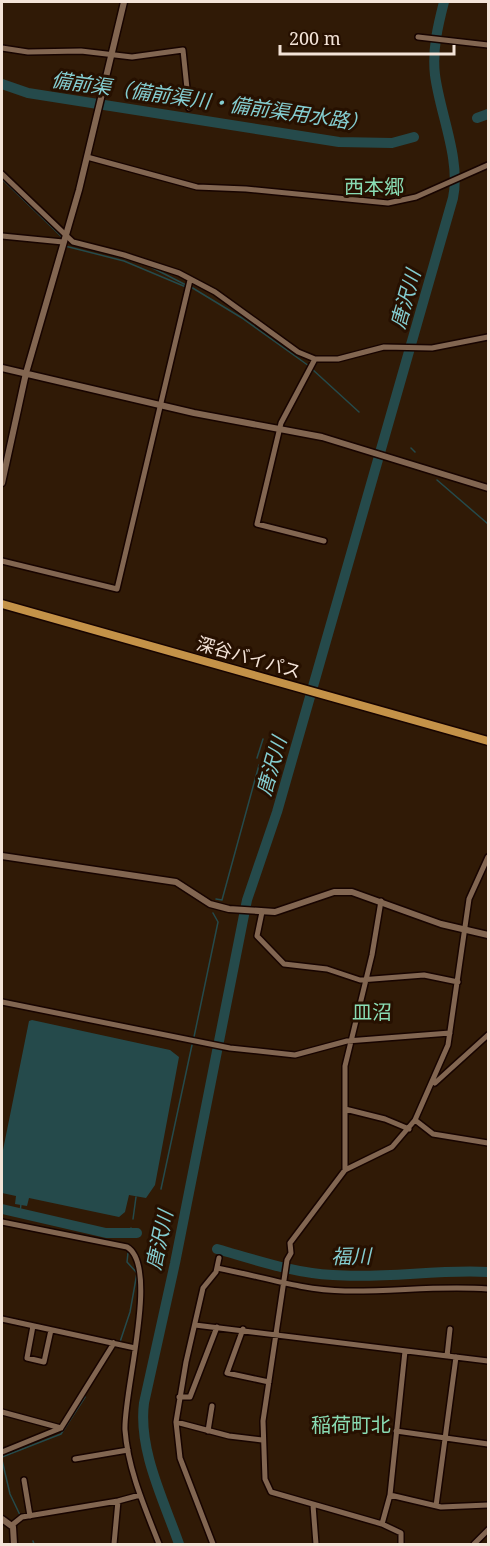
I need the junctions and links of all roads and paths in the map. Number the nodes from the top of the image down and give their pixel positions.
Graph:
1 (124, 2) edge
2 (420, 38) dead end
3 (489, 45) edge
4 (2, 48) edge
5 (110, 54) junction
6 (189, 108) dead end
7 (87, 157) junction
8 (489, 165) edge
9 (2, 174) edge
10 (2, 236) edge
11 (64, 239) junction
12 (190, 280) junction
13 (489, 336) edge
14 (315, 359) junction
15 (2, 368) edge
16 (26, 373) junction
17 (161, 406) junction
18 (280, 429) junction
19 (2, 483) edge
20 (489, 488) edge
21 (324, 541) dead end
22 (2, 561) edge
23 (2, 604) edge
24 (489, 741) edge
25 (2, 856) edge
26 (489, 857) edge
27 (381, 901) junction
28 (260, 912) junction
29 (463, 928) junction
30 (489, 935) edge
31 (365, 980) junction
32 (458, 982) junction
33 (2, 1002) edge
34 (450, 1033) junction
35 (489, 1035) edge
36 (351, 1041) junction
37 (432, 1086) junction
38 (345, 1109) junction
39 (416, 1120) junction
40 (409, 1129) junction
41 (489, 1143) edge
42 (345, 1170) junction
43 (2, 1222) edge
44 (219, 1258) dead end
45 (217, 1268) junction
46 (284, 1282) junction
47 (489, 1289) edge
48 (2, 1318) edge
49 (195, 1325) junction
50 (33, 1326) junction
51 (218, 1327) junction
52 (243, 1329) junction
53 (450, 1329) dead end
54 (51, 1330) junction
55 (277, 1333) junction
56 (114, 1343) junction
57 (135, 1348) junction
58 (405, 1351) junction
59 (447, 1356) junction
60 (456, 1357) junction
61 (489, 1361) edge
62 (269, 1382) junction
63 (180, 1397) junction
64 (212, 1406) dead end
65 (2, 1413) edge
66 (176, 1422) junction
67 (61, 1428) junction
68 (208, 1431) junction
69 (396, 1431) junction
70 (446, 1438) junction
71 (262, 1440) junction
72 (489, 1444) edge
73 (128, 1450) junction
74 (2, 1452) edge
75 (75, 1459) dead end
76 (24, 1480) dead end
77 (140, 1495) junction
78 (390, 1495) junction
79 (118, 1501) junction
80 (313, 1505) junction
81 (489, 1505) edge
82 (436, 1506) junction
83 (30, 1516) junction
84 (2, 1519) edge
85 (382, 1524) junction
86 (12, 1525) junction
87 (489, 1530) edge
88 (14, 1545) edge
89 (114, 1545) edge
90 (159, 1545) edge
91 (213, 1545) edge
92 (316, 1545) edge
93 (401, 1545) edge
94 (474, 1545) edge

1 - 5 street
2 - 3 street
4 - 5 street
5 - 6 street
5 - 7 street
7 - 8 street
7 - 11 street
9 - 11 street
10 - 11 street
11 - 12 street
11 - 16 street
12 - 14 street
12 - 17 street
13 - 14 street
14 - 18 street
15 - 16 street
16 - 17 street
16 - 19 street
17 - 18 street
17 - 22 street
18 - 20 street
18 - 21 street
23 - 24 highway, 深谷バイパス
25 - 28 street
26 - 29 street
27 - 28 street
27 - 29 street
27 - 31 street
28 - 31 street
29 - 30 street
29 - 32 street
31 - 32 street
31 - 36 street
32 - 34 street
33 - 36 street
34 - 36 street
34 - 37 street
35 - 37 street
36 - 38 street
37 - 39 street
38 - 40 street
38 - 42 street
39 - 40 street
39 - 41 street
40 - 42 street
42 - 46 street
43 - 57 street
44 - 45 street
45 - 46 street
45 - 49 street
46 - 47 street
46 - 55 street
48 - 50 street
49 - 51 street
49 - 63 street
50 - 54 street
50 - 54 street
51 - 52 street
51 - 63 street
52 - 55 street
52 - 62 street
53 - 59 street
54 - 56 street
55 - 58 street
55 - 62 street
56 - 57 street
56 - 67 street
57 - 73 street
58 - 59 street
58 - 69 street
59 - 60 street
60 - 61 street
60 - 70 street
62 - 71 street
63 - 66 street
64 - 68 street
65 - 67 street
66 - 68 street
66 - 91 street
67 - 74 street
68 - 71 street
69 - 70 street
69 - 78 street
70 - 72 street
70 - 82 street
71 - 80 street
73 - 75 street
73 - 77 street
76 - 83 street
77 - 79 street
77 - 90 street
78 - 82 street
78 - 85 street
79 - 83 street
79 - 89 street
80 - 85 street
80 - 92 street
81 - 82 street
83 - 86 street
84 - 86 street
85 - 93 street
86 - 88 street
87 - 94 street

